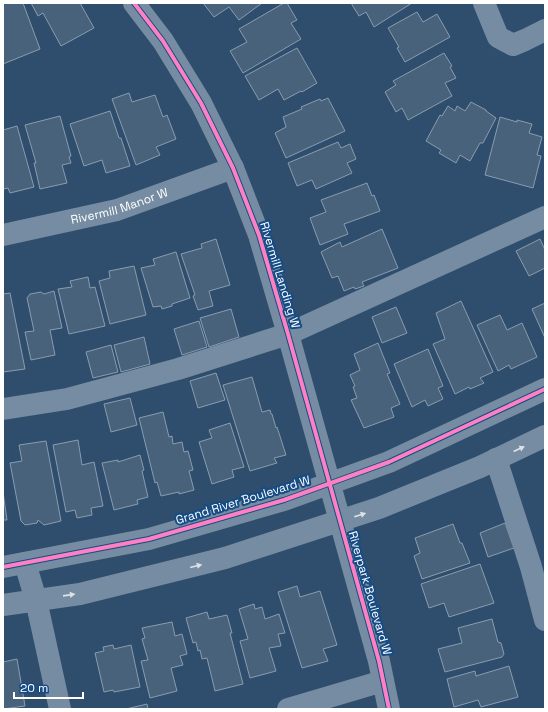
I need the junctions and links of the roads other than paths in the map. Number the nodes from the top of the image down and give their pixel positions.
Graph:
1 (134, 3) edge
2 (484, 3) edge
3 (545, 30) edge
4 (233, 168) junction
5 (545, 217) edge
6 (3, 235) edge
7 (288, 334) junction
8 (545, 389) edge
9 (3, 409) edge
10 (545, 436) edge
11 (496, 459) junction
12 (330, 483) junction
13 (340, 522) junction
14 (25, 563) junction
15 (3, 567) edge
16 (36, 600) junction
17 (3, 605) edge
18 (545, 620) edge
19 (383, 681) junction
20 (60, 709) edge
21 (288, 709) edge
22 (389, 709) edge

1 - 4 street, Rivermill Landing W
2 - 3 street
4 - 6 street, Rivermill Manor W
4 - 7 street, Rivermill Landing W
5 - 7 street
7 - 9 street
7 - 12 street, Rivermill Landing W
8 - 12 street, Grand River Boulevard W
11 -> 10 street
13 -> 11 street
11 - 18 street
12 - 13 street, Riverpark Boulevard W
12 - 14 street, Grand River Boulevard W
16 -> 13 street
13 - 19 street, Riverpark Boulevard W
14 - 15 street, Grand River Boulevard W
14 - 16 street
16 - 17 street
16 - 20 street
19 - 21 street
19 - 22 street, Riverpark Boulevard W

